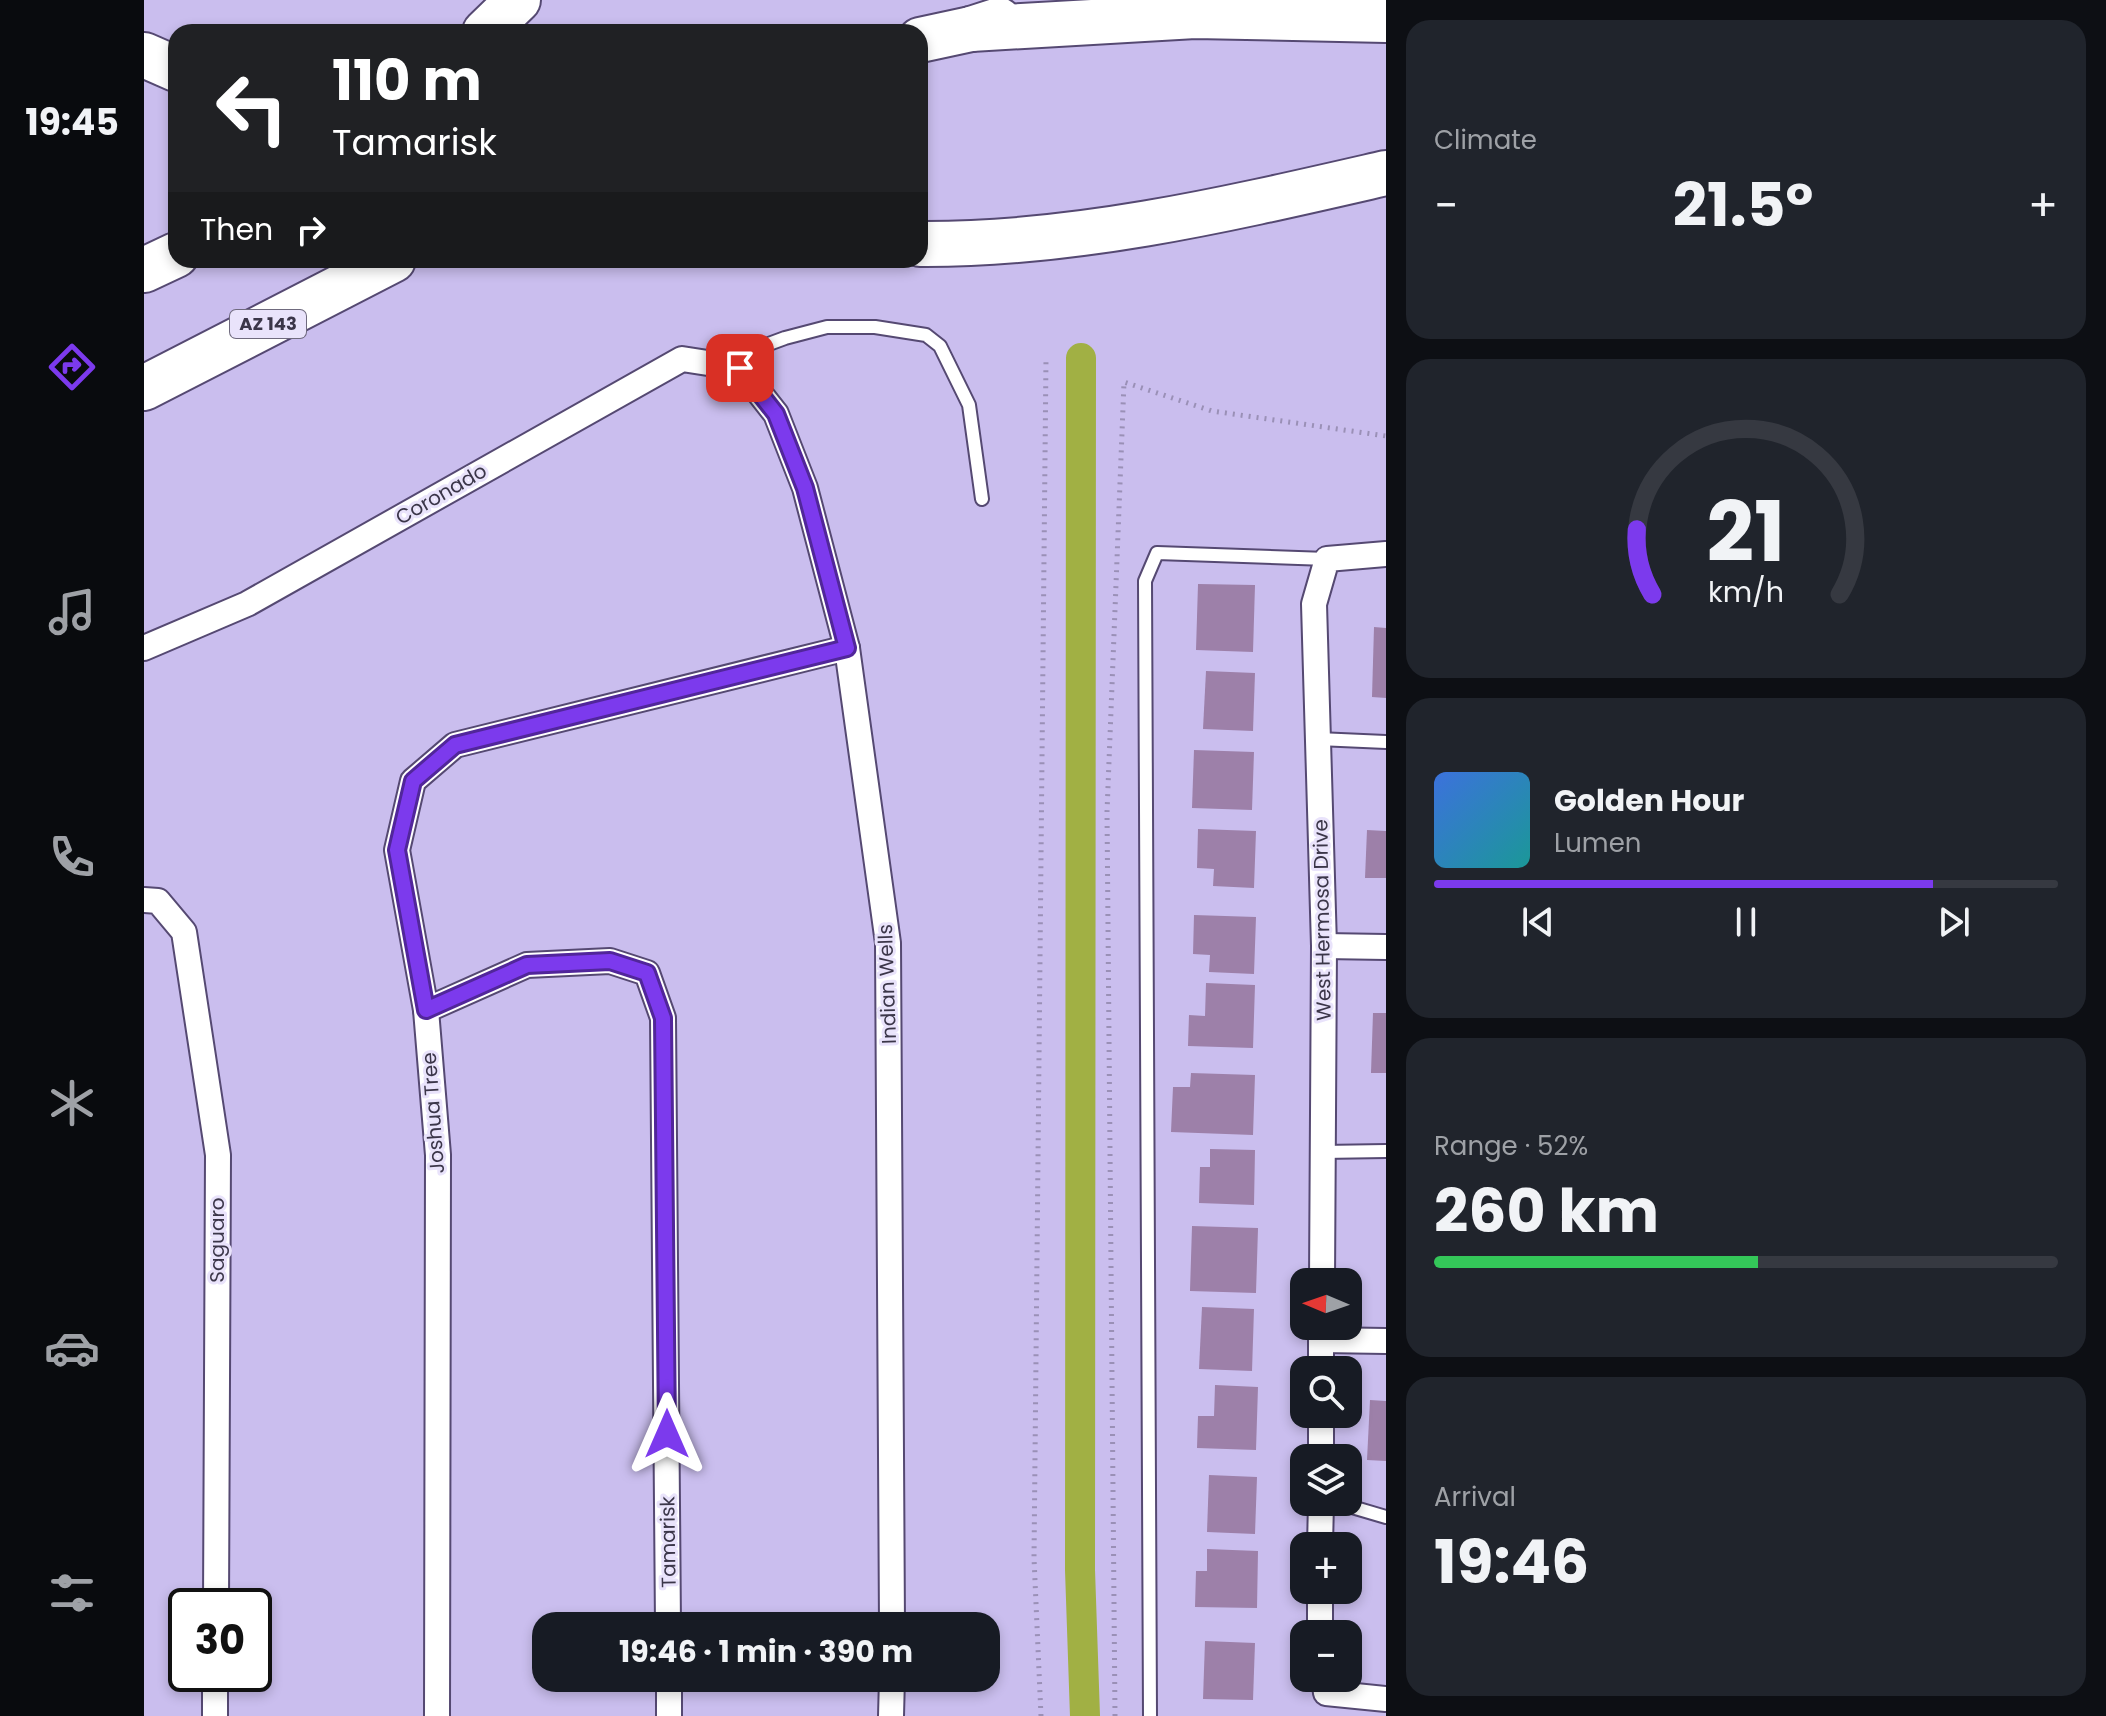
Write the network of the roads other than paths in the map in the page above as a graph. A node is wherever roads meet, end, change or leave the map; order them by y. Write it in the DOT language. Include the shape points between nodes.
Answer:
graph roads {
  1 [pos="518,0"];
  2 [pos="1062,0"];
  3 [pos="1386,20"];
  4 [pos="493,24"];
  5 [pos="971,29"];
  6 [pos="928,38"];
  7 [pos="144,55"];
  8 [pos="168,66"];
  9 [pos="1386,173"];
  10 [pos="928,244"];
  11 [pos="377,268"];
  12 [pos="740,368"];
  13 [pos="144,388"];
  14 [pos="982,499"];
  15 [pos="1386,554"];
  16 [pos="1327,559"];
  17 [pos="144,648"];
  18 [pos="847,648"];
  19 [pos="1318,739"];
  20 [pos="1386,742"];
  21 [pos="144,900"];
  22 [pos="1324,946"];
  23 [pos="1386,947"];
  24 [pos="426,1010"];
  25 [pos="1386,1151"];
  26 [pos="1322,1152"];
  27 [pos="1322,1268"];
  28 [pos="1362,1338"];
  29 [pos="1386,1341"];
  30 [pos="1362,1510"];
  31 [pos="1386,1517"];
  32 [pos="216,1588"];
  33 [pos="668,1612"];
  34 [pos="892,1612"];
  35 [pos="215,1692"];
  36 [pos="669,1692"];
  37 [pos="892,1692"];
  38 [pos="1353,1692"];
  39 [pos="1386,1699"];
  40 [pos="215,1716"];
  41 [pos="437,1716"];
  42 [pos="669,1716"];
  43 [pos="891,1716"];
  44 [pos="1150,1716"];
  1 -- 4 [label="highway"];
  2 -- 5 [label="highway"];
  3 -- 5 [label="highway" via="1195,16"];
  5 -- 6 [label="highway"];
  7 -- 8 [label="highway"];
  9 -- 10 [label="highway" via="1234,207 1057,237"];
  11 -- 13 [label="highway, AZ 143"];
  12 -- 14 [label="lane" via="758,348 827,327 926,335 940,346 969,405"];
  12 -- 17 [label="street, Coronado" via="682,359 247,604"];
  12 -- 18 [label="street, Indian Wells" via="776,414 805,488"];
  15 -- 16 [label="street"];
  16 -- 19 [label="street, West Hermosa Drive" via="1314,604"];
  16 -- 44 [label="lane" via="1157,553 1145,581"];
  18 -- 24 [label="street, Joshua Tree" via="455,745 413,781 397,850"];
  18 -- 34 [label="street, Indian Wells" via="888,943"];
  19 -- 20 [label="lane"];
  19 -- 22 [label="street, West Hermosa Drive"];
  21 -- 32 [label="street, Saguaro" via="158,901 184,932 218,1155"];
  22 -- 23 [label="street"];
  22 -- 26 [label="street, West Hermosa Drive"];
  24 -- 33 [label="street, Tamarisk" via="527,965 610,961 647,973 663,1018"];
  24 -- 41 [label="street, Joshua Tree" via="438,1155"];
  25 -- 26 [label="lane"];
  26 -- 27 [label="street, West Hermosa Drive"];
  28 -- 29 [label="street"];
  30 -- 31 [label="lane"];
  35 -- 40 [label="street"];
  36 -- 42 [label="street"];
  37 -- 43 [label="street"];
  38 -- 39 [label="street"];
}
